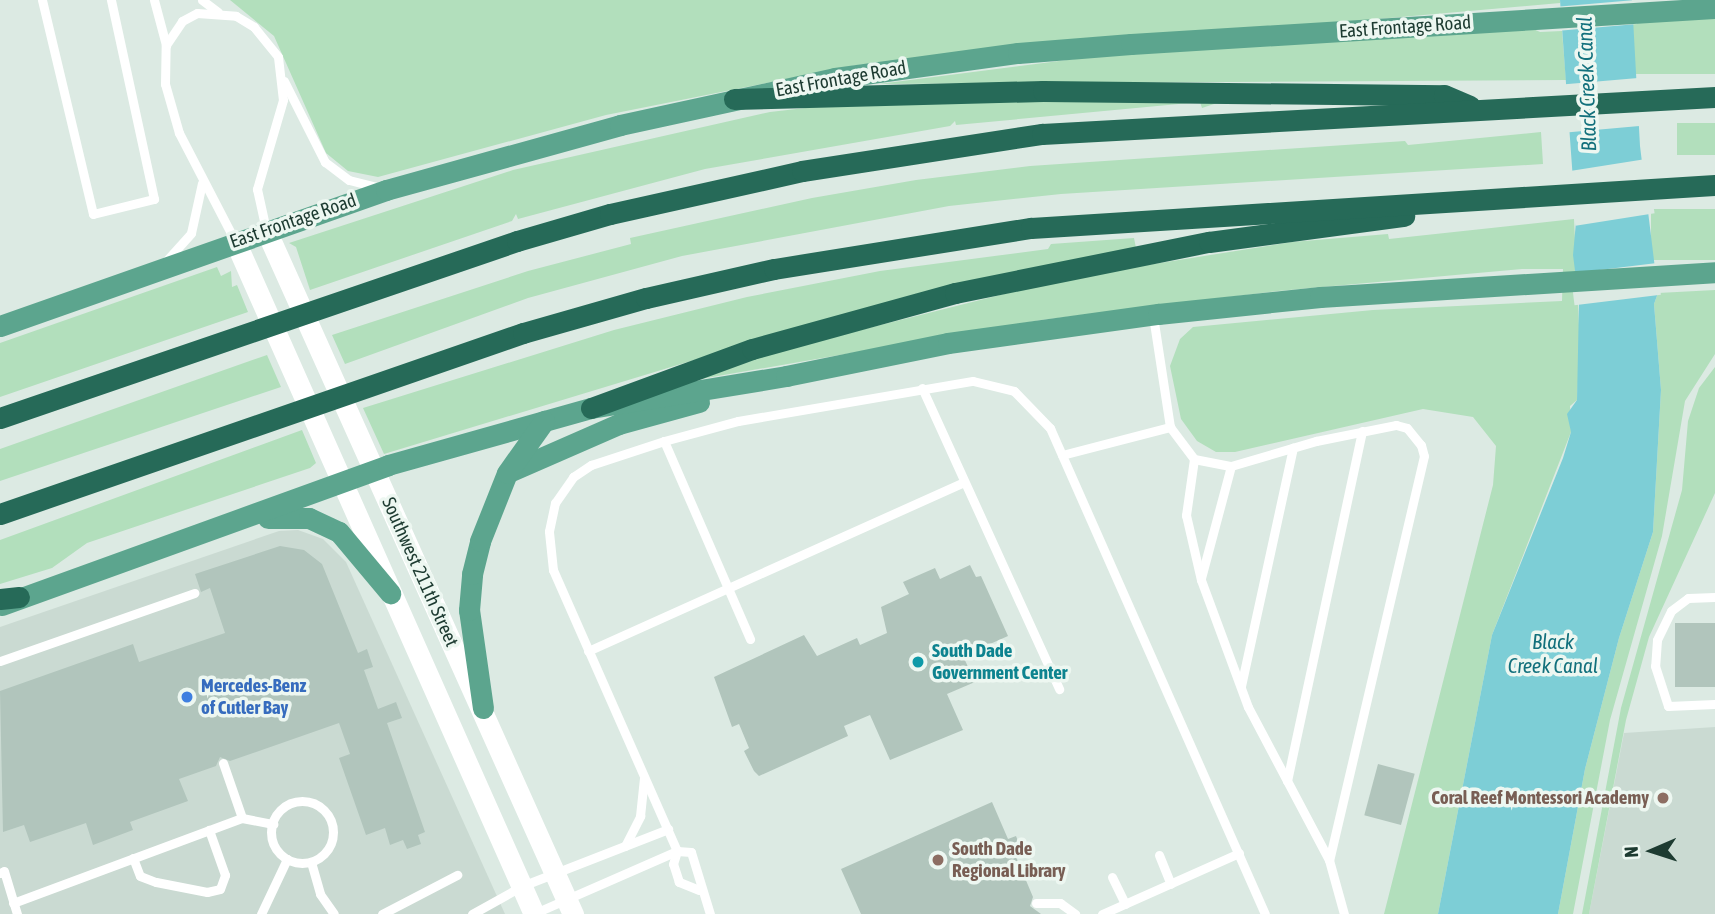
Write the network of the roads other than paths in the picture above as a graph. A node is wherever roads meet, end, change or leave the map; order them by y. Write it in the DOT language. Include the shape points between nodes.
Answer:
graph roads {
  1 [pos="42,0"];
  2 [pos="111,0"];
  3 [pos="154,0"];
  4 [pos="202,0"];
  5 [pos="1715,8"];
  6 [pos="218,12"];
  7 [pos="166,45"];
  8 [pos="283,79"];
  9 [pos="1715,97"];
  10 [pos="734,99"];
  11 [pos="1478,109"];
  12 [pos="202,182"];
  13 [pos="1715,185"];
  14 [pos="386,190"];
  15 [pos="1489,201"];
  16 [pos="266,230"];
  17 [pos="235,241"];
  18 [pos="157,269"];
  19 [pos="1715,272"];
  20 [pos="1153,315"];
  21 [pos="0,326"];
  22 [pos="786,376"];
  23 [pos="922,388"];
  24 [pos="591,408"];
  25 [pos="0,418"];
  26 [pos="544,421"];
  27 [pos="1170,427"];
  28 [pos="1362,432"];
  29 [pos="664,441"];
  30 [pos="1293,449"];
  31 [pos="1062,455"];
  32 [pos="1194,459"];
  33 [pos="1231,466"];
  34 [pos="375,470"];
  35 [pos="508,472"];
  36 [pos="344,482"];
  37 [pos="964,482"];
  38 [pos="0,514"];
  39 [pos="245,518"];
  40 [pos="1201,580"];
  41 [pos="727,587"];
  42 [pos="194,593"];
  43 [pos="390,593"];
  44 [pos="1715,597"];
  45 [pos="6,601"];
  46 [pos="750,639"];
  47 [pos="588,651"];
  48 [pos="0,661"];
  49 [pos="1240,688"];
  50 [pos="1059,689"];
  51 [pos="1715,704"];
  52 [pos="483,708"];
  53 [pos="223,763"];
  54 [pos="644,776"];
  55 [pos="1287,781"];
  56 [pos="242,818"];
  57 [pos="273,824"];
  58 [pos="209,830"];
  59 [pos="668,830"];
  60 [pos="625,846"];
  61 [pos="677,851"];
  62 [pos="1239,853"];
  63 [pos="1159,855"];
  64 [pos="133,858"];
  65 [pos="287,859"];
  66 [pos="1329,860"];
  67 [pos="311,862"];
  68 [pos="0,873"];
  69 [pos="555,873"];
  70 [pos="457,874"];
  71 [pos="1112,877"];
  72 [pos="1171,884"];
  73 [pos="522,886"];
  74 [pos="699,890"];
  75 [pos="13,903"];
  76 [pos="1036,903"];
  77 [pos="1125,904"];
  78 [pos="570,907"];
  79 [pos="17,914"];
  80 [pos="261,914"];
  81 [pos="334,914"];
  82 [pos="382,914"];
  83 [pos="472,914"];
  84 [pos="534,914"];
  85 [pos="710,914"];
  86 [pos="1075,914"];
  87 [pos="1102,914"];
  88 [pos="1265,914"];
  89 [pos="1345,914"];
  1 -- 2 [label="lane" via="93,214 154,199"];
  3 -- 7 [label="lane"];
  4 -- 6 [label="lane"];
  5 -- 10 [label="main road, East Frontage Road" via="1017,53 905,66"];
  6 -- 7 [label="lane" via="197,13 183,21"];
  6 -- 8 [label="lane" via="236,16 268,41"];
  7 -- 12 [label="lane" via="164,72 171,109"];
  8 -- 14 [label="lane" via="325,162 349,180"];
  8 -- 16 [label="lane" via="280,120 257,189"];
  9 -- 11 [label="highway"];
  10 -- 11 [label="highway" via="960,90 1331,94 1444,96"];
  10 -- 14 [label="main road, East Frontage Road"];
  11 -- 25 [label="highway" via="1042,134 860,160 610,214 365,291"];
  12 -- 17 [label="lane"];
  12 -- 18 [label="lane" via="191,233"];
  13 -- 15 [label="highway"];
  14 -- 16 [label="main road, East Frontage Road"];
  15 -- 24 [label="highway" via="1209,242 955,293 752,349"];
  15 -- 38 [label="highway" via="1031,228 902,246 646,298 402,374"];
  16 -- 17 [label="main road, East Frontage Road"];
  16 -- 34 [label="main road, Southwest 211th Street"];
  17 -- 18 [label="main road, East Frontage Road"];
  17 -- 36 [label="main road, Southwest 211th Street"];
  18 -- 21 [label="main road, East Frontage Road"];
  19 -- 20 [label="main road" via="1333,296"];
  20 -- 22 [label="main road" via="948,343"];
  20 -- 27 [label="lane"];
  22 -- 24 [label="main road"];
  22 -- 35 [label="main road" via="619,424"];
  23 -- 29 [label="lane" via="738,421"];
  23 -- 31 [label="lane" via="973,381 1014,391 1042,416"];
  23 -- 37 [label="lane"];
  24 -- 26 [label="main road"];
  26 -- 34 [label="main road"];
  26 -- 35 [label="main road"];
  27 -- 31 [label="lane"];
  27 -- 32 [label="lane"];
  28 -- 30 [label="lane"];
  28 -- 55 [label="lane"];
  28 -- 66 [label="lane" via="1407,428 1424,456"];
  29 -- 41 [label="lane"];
  29 -- 47 [label="lane" via="581,471 562,490 549,519 553,570"];
  30 -- 33 [label="lane"];
  30 -- 49 [label="lane"];
  31 -- 62 [label="lane"];
  32 -- 33 [label="lane"];
  32 -- 40 [label="lane" via="1186,514"];
  33 -- 40 [label="lane"];
  34 -- 36 [label="main road"];
  34 -- 52 [label="main road, Southwest 211th Street"];
  35 -- 52 [label="main road" via="472,574 469,610"];
  36 -- 39 [label="main road"];
  36 -- 43 [label="main road, Southwest 211th Street"];
  37 -- 41 [label="lane"];
  37 -- 50 [label="lane"];
  39 -- 43 [label="main road" via="299,516 330,527 351,544"];
  39 -- 45 [label="main road"];
  40 -- 49 [label="lane"];
  41 -- 46 [label="lane"];
  41 -- 47 [label="lane"];
  42 -- 48 [label="lane"];
  43 -- 73 [label="main road, Southwest 211th Street"];
  44 -- 51 [label="lane" via="1688,598 1671,611 1657,640 1655,667 1668,706"];
  47 -- 54 [label="lane"];
  49 -- 55 [label="lane"];
  52 -- 69 [label="main road, Southwest 211th Street"];
  53 -- 56 [label="lane"];
  54 -- 59 [label="lane"];
  54 -- 60 [label="lane" via="640,816"];
  55 -- 66 [label="lane"];
  56 -- 57 [label="lane"];
  56 -- 58 [label="lane"];
  57 -- 65 [label="lane" via="274,845"];
  57 -- 67 [label="lane" via="291,803 320,807 328,815 333,835 324,854"];
  58 -- 64 [label="lane"];
  58 -- 64 [label="lane" via="225,875 220,889 207,892 156,882 140,876"];
  59 -- 60 [label="lane"];
  59 -- 61 [label="lane"];
  60 -- 69 [label="lane"];
  61 -- 74 [label="lane" via="673,864 679,882"];
  61 -- 74 [label="lane" via="691,852 701,875"];
  61 -- 78 [label="lane"];
  62 -- 72 [label="lane"];
  62 -- 88 [label="lane"];
  63 -- 72 [label="lane"];
  64 -- 75 [label="lane"];
  65 -- 67 [label="lane"];
  65 -- 80 [label="lane"];
  66 -- 89 [label="lane"];
  67 -- 81 [label="lane" via="320,894"];
  68 -- 75 [label="lane" via="4,871"];
  69 -- 73 [label="lane"];
  69 -- 78 [label="main road, Southwest 211th Street"];
  70 -- 82 [label="lane"];
  71 -- 77 [label="lane"];
  72 -- 77 [label="lane"];
  73 -- 83 [label="lane"];
  73 -- 84 [label="main road, Southwest 211th Street"];
  74 -- 85 [label="lane"];
  75 -- 79 [label="lane"];
  76 -- 86 [label="lane" via="1060,903"];
  77 -- 87 [label="lane"];
  78 -- 84 [label="lane"];
}
